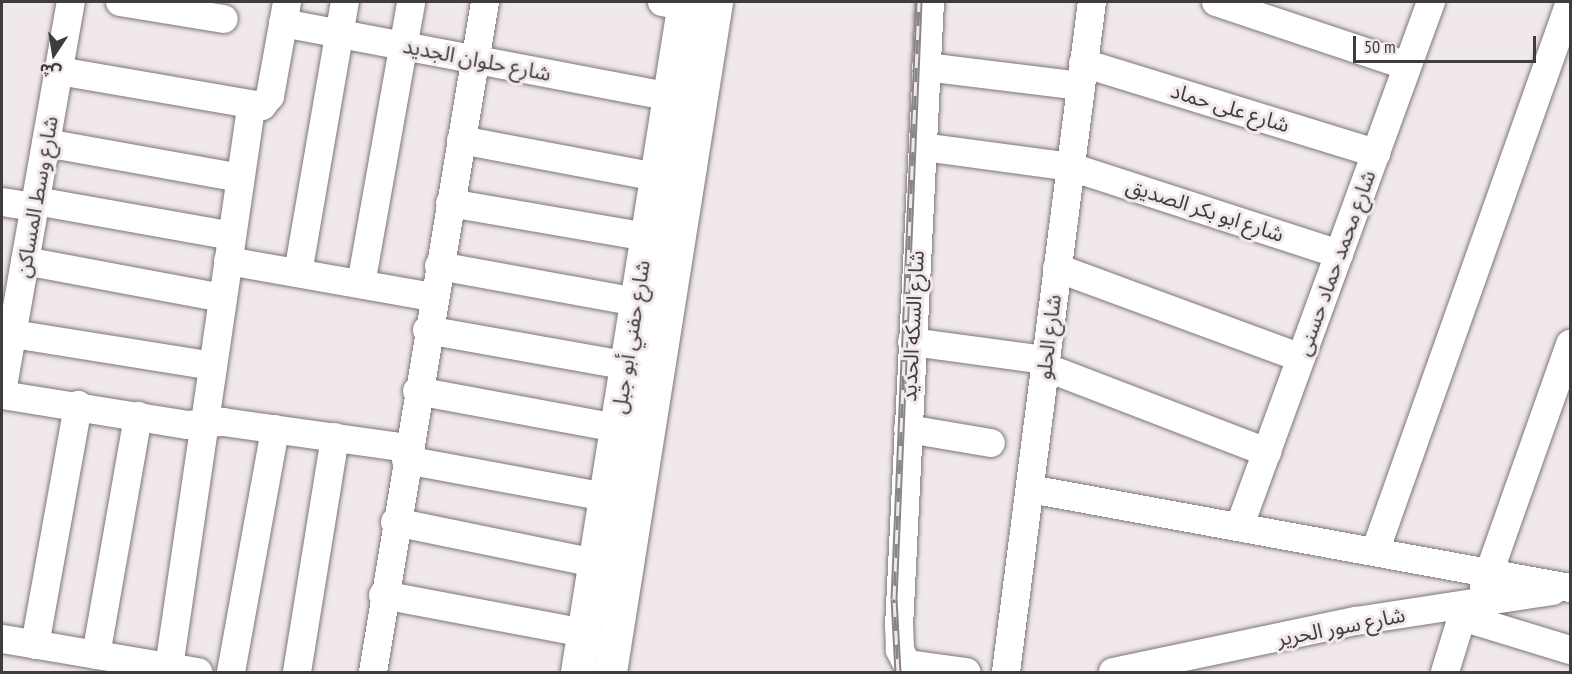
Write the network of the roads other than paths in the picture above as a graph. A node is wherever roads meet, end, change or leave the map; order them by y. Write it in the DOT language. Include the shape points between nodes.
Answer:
graph roads {
  1 [pos="71,2"];
  2 [pos="120,2"];
  3 [pos="345,2"];
  4 [pos="411,2"];
  5 [pos="485,2"];
  6 [pos="716,2"];
  7 [pos="930,2"];
  8 [pos="1092,2"];
  9 [pos="1216,2"];
  10 [pos="1431,2"];
  11 [pos="1570,2"];
  12 [pos="676,3"];
  13 [pos="285,12"];
  14 [pos="224,19"];
  15 [pos="339,34"];
  16 [pos="403,46"];
  17 [pos="475,60"];
  18 [pos="1407,66"];
  19 [pos="926,67"];
  20 [pos="59,71"];
  21 [pos="1082,75"];
  22 [pos="670,97"];
  23 [pos="251,108"];
  24 [pos="461,140"];
  25 [pos="46,143"];
  26 [pos="923,147"];
  27 [pos="1376,153"];
  28 [pos="1071,167"];
  29 [pos="657,177"];
  30 [pos="240,178"];
  31 [pos="2,202"];
  32 [pos="450,203"];
  33 [pos="36,204"];
  34 [pos="647,237"];
  35 [pos="230,248"];
  36 [pos="1339,254"];
  37 [pos="26,261"];
  38 [pos="439,266"];
  39 [pos="1057,268"];
  40 [pos="298,273"];
  41 [pos="361,284"];
  42 [pos="223,297"];
  43 [pos="433,297"];
  44 [pos="637,302"];
  45 [pos="428,330"];
  46 [pos="13,334"];
  47 [pos="912,342"];
  48 [pos="1570,344"];
  49 [pos="1301,358"];
  50 [pos="1046,363"];
  51 [pos="212,366"];
  52 [pos="642,369"];
  53 [pos="417,391"];
  54 [pos="2,394"];
  55 [pos="78,405"];
  56 [pos="138,416"];
  57 [pos="205,423"];
  58 [pos="617,428"];
  59 [pos="274,429"];
  60 [pos="908,429"];
  61 [pos="335,437"];
  62 [pos="991,443"];
  63 [pos="1267,452"];
  64 [pos="407,454"];
  65 [pos="1030,489"];
  66 [pos="606,497"];
  67 [pos="395,522"];
  68 [pos="1240,525"];
  69 [pos="1376,549"];
  70 [pos="595,563"];
  71 [pos="1489,569"];
  72 [pos="1570,589"];
  73 [pos="383,595"];
  74 [pos="1469,609"];
  75 [pos="584,633"];
  76 [pos="2,639"];
  77 [pos="35,645"];
  78 [pos="1570,650"];
  79 [pos="96,655"];
  80 [pos="1183,660"];
  81 [pos="903,665"];
  82 [pos="169,667"];
  83 [pos="198,672"];
  84 [pos="231,672"];
  85 [pos="297,672"];
  86 [pos="373,672"];
  87 [pos="577,672"];
  88 [pos="610,672"];
  89 [pos="966,672"];
  90 [pos="1006,672"];
  91 [pos="1113,672"];
  92 [pos="1212,672"];
  93 [pos="1445,672"];
  1 -- 20 [label="street, شارع وسط المساكن"];
  2 -- 14 [label="street"];
  3 -- 15 [label="street"];
  4 -- 16 [label="street"];
  5 -- 17 [label="street"];
  6 -- 52 [label="street, شارع حفني أبو جبل"];
  7 -- 19 [label="street, شارع السكه الحديد"];
  8 -- 21 [label="street, شارع الحلو"];
  9 -- 18 [label="street"];
  10 -- 18 [label="street, شارع محمد حماد حسنى"];
  11 -- 69 [label="street"];
  12 -- 22 [label="street, شارع حفني أبو جبل"];
  13 -- 15 [label="street, شارع حلوان الجديد"];
  13 -- 23 [label="street" via="270,96 262,106"];
  15 -- 16 [label="street, شارع حلوان الجديد"];
  15 -- 40 [label="street"];
  16 -- 17 [label="street, شارع حلوان الجديد"];
  16 -- 41 [label="street"];
  17 -- 22 [label="street, شارع حلوان الجديد"];
  17 -- 24 [label="street"];
  18 -- 27 [label="street, شارع محمد حماد حسنى"];
  19 -- 21 [label="street, شارع على حماد" via="999,66"];
  19 -- 26 [label="street, شارع السكه الحديد"];
  20 -- 23 [label="street"];
  20 -- 25 [label="street, شارع وسط المساكن"];
  21 -- 27 [label="street, شارع على حماد"];
  21 -- 28 [label="street, شارع الحلو"];
  22 -- 29 [label="street, شارع حفني أبو جبل"];
  23 -- 30 [label="street"];
  24 -- 29 [label="street"];
  24 -- 32 [label="street"];
  25 -- 30 [label="street"];
  25 -- 33 [label="street, شارع وسط المساكن"];
  26 -- 28 [label="street, شارع ابو بكر الصديق"];
  26 -- 47 [label="street, شارع السكه الحديد"];
  27 -- 36 [label="street, شارع محمد حماد حسنى"];
  28 -- 36 [label="street, شارع ابو بكر الصديق"];
  28 -- 39 [label="street, شارع الحلو"];
  29 -- 34 [label="street, شارع حفني أبو جبل"];
  30 -- 35 [label="street"];
  31 -- 33 [label="street"];
  32 -- 34 [label="street"];
  32 -- 38 [label="street"];
  33 -- 35 [label="street"];
  33 -- 37 [label="street, شارع وسط المساكن"];
  34 -- 44 [label="street, شارع حفني أبو جبل"];
  35 -- 40 [label="street"];
  35 -- 42 [label="street"];
  36 -- 49 [label="street, شارع محمد حماد حسنى"];
  37 -- 42 [label="street"];
  37 -- 46 [label="street, شارع وسط المساكن"];
  38 -- 43 [label="street"];
  38 -- 44 [label="street"];
  39 -- 49 [label="street"];
  39 -- 50 [label="street, شارع الحلو"];
  40 -- 41 [label="street"];
  41 -- 43 [label="street"];
  42 -- 51 [label="street"];
  43 -- 45 [label="street"];
  44 -- 52 [label="street, شارع حفني أبو جبل"];
  45 -- 52 [label="street"];
  45 -- 53 [label="street"];
  46 -- 51 [label="street"];
  46 -- 54 [label="street, شارع وسط المساكن"];
  47 -- 50 [label="street"];
  47 -- 60 [label="street, شارع السكه الحديد"];
  48 -- 71 [label="street"];
  49 -- 63 [label="street, شارع محمد حماد حسنى"];
  50 -- 63 [label="street"];
  50 -- 65 [label="street, شارع الحلو"];
  51 -- 57 [label="street"];
  52 -- 58 [label="street, شارع حفني أبو جبل"];
  52 -- 88 [label="street, شارع حفني أبو جبل"];
  53 -- 58 [label="street"];
  53 -- 64 [label="street"];
  54 -- 55 [label="street"];
  55 -- 56 [label="street"];
  55 -- 77 [label="street"];
  56 -- 57 [label="street"];
  56 -- 79 [label="street"];
  57 -- 59 [label="street"];
  57 -- 82 [label="street"];
  58 -- 66 [label="street, شارع حفني أبو جبل"];
  59 -- 61 [label="street"];
  59 -- 84 [label="street"];
  60 -- 62 [label="street"];
  60 -- 81 [label="street, شارع السكه الحديد"];
  61 -- 64 [label="street"];
  61 -- 85 [label="street"];
  63 -- 68 [label="street, شارع محمد حماد حسنى"];
  64 -- 66 [label="street"];
  64 -- 67 [label="street"];
  65 -- 68 [label="street"];
  65 -- 90 [label="street, شارع الحلو"];
  66 -- 70 [label="street, شارع حفني أبو جبل"];
  67 -- 70 [label="street"];
  67 -- 73 [label="street"];
  68 -- 69 [label="street"];
  69 -- 71 [label="street"];
  70 -- 75 [label="street, شارع حفني أبو جبل"];
  71 -- 72 [label="street"];
  71 -- 74 [label="street"];
  72 -- 74 [label="street, شارع سور الحرير" via="1532,591"];
  73 -- 75 [label="street"];
  73 -- 86 [label="street"];
  74 -- 78 [label="street"];
  74 -- 80 [label="street, شارع سور الحرير" via="1356,621"];
  74 -- 93 [label="street"];
  75 -- 87 [label="street, شارع حفني أبو جبل"];
  76 -- 77 [label="street"];
  77 -- 79 [label="street"];
  79 -- 82 [label="street"];
  80 -- 91 [label="street, شارع سور الحرير"];
  80 -- 92 [label="street"];
  81 -- 89 [label="street"];
  82 -- 83 [label="street"];
}
